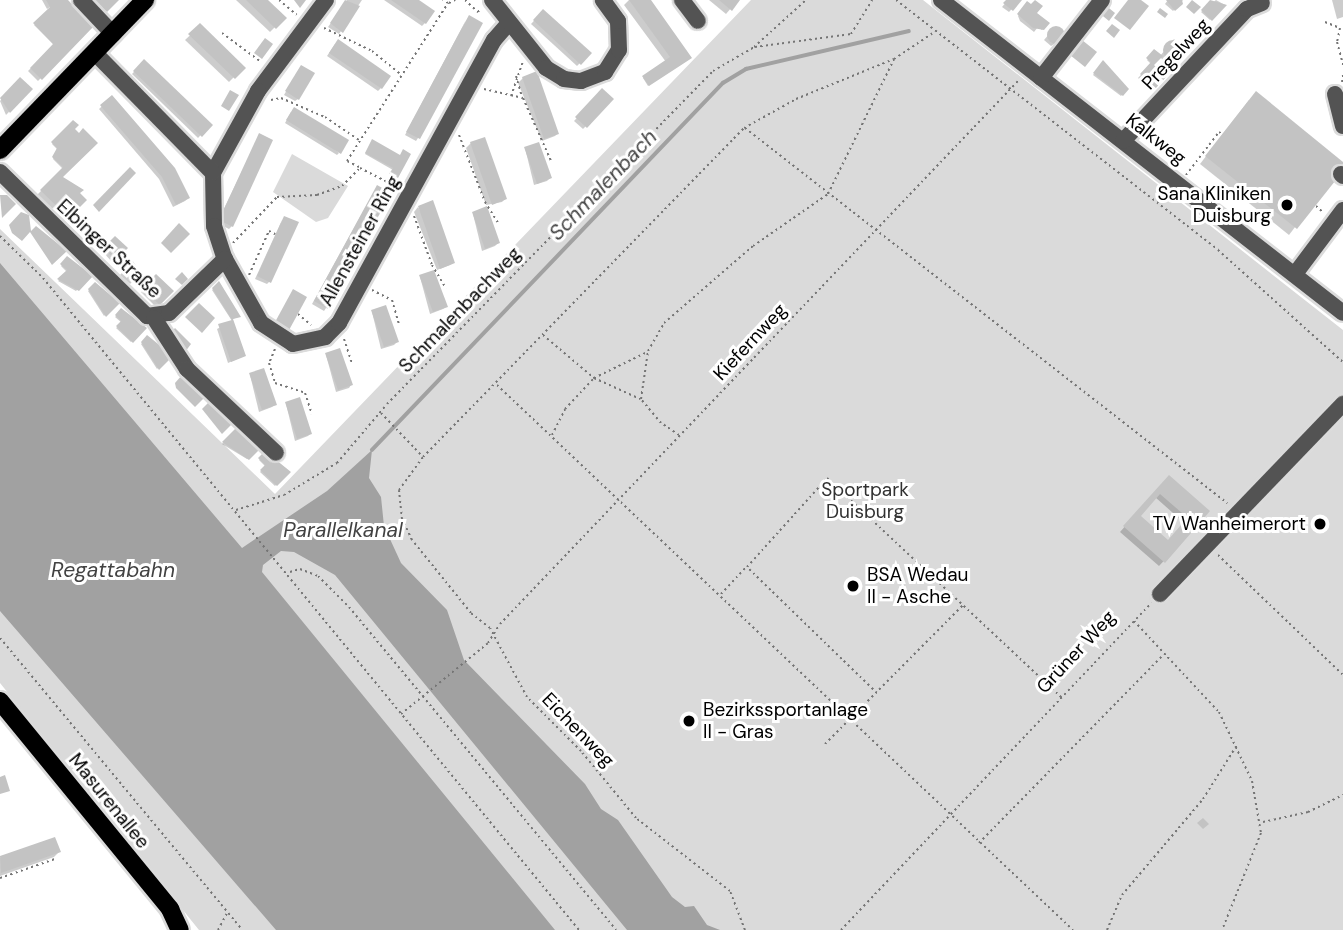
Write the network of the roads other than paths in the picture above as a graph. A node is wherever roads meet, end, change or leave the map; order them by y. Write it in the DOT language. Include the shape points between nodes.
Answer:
graph roads {
  1 [pos="81,0"];
  2 [pos="145,0"];
  3 [pos="326,0"];
  4 [pos="492,0"];
  5 [pos="603,0"];
  6 [pos="682,0"];
  7 [pos="941,0"];
  8 [pos="1102,0"];
  9 [pos="1262,2"];
  10 [pos="698,21"];
  11 [pos="509,23"];
  12 [pos="113,34"];
  13 [pos="95,53"];
  14 [pos="1034,73"];
  15 [pos="1335,94"];
  16 [pos="1343,126"];
  17 [pos="1123,141"];
  18 [pos="0,150"];
  19 [pos="0,172"];
  20 [pos="213,173"];
  21 [pos="1343,210"];
  22 [pos="225,259"];
  23 [pos="1295,274"];
  24 [pos="1343,313"];
  25 [pos="155,318"];
  26 [pos="1343,404"];
  27 [pos="276,453"];
  28 [pos="1160,594"];
  29 [pos="0,701"];
  30 [pos="180,930"];
  1 -- 12 [label="street"];
  2 -- 12 [label="main road"];
  3 -- 20 [label="street" via="258,91"];
  4 -- 11 [label="street"];
  5 -- 11 [label="street" via="618,21 621,39 616,58 605,72 581,81 564,79 546,68"];
  6 -- 10 [label="street"];
  7 -- 14 [label="street, Kalkweg"];
  8 -- 14 [label="street"];
  9 -- 17 [label="street, Pregelweg" via="1247,9"];
  11 -- 22 [label="street, Allensteiner Ring" via="494,40 339,323 326,337 293,344 280,339 261,323"];
  12 -- 13 [label="main road"];
  13 -- 18 [label="main road"];
  13 -- 20 [label="street"];
  14 -- 17 [label="street, Kalkweg"];
  15 -- 16 [label="street"];
  17 -- 23 [label="street, Kalkweg"];
  19 -- 25 [label="street, Elbinger Straße" via="147,316"];
  20 -- 22 [label="street" via="214,226"];
  21 -- 23 [label="street"];
  22 -- 25 [label="street, Elbinger Straße" via="169,313"];
  23 -- 24 [label="street, Kalkweg"];
  25 -- 27 [label="street" via="187,369"];
  26 -- 28 [label="street"];
  29 -- 30 [label="main road, Masurenallee" via="170,909"];
}
